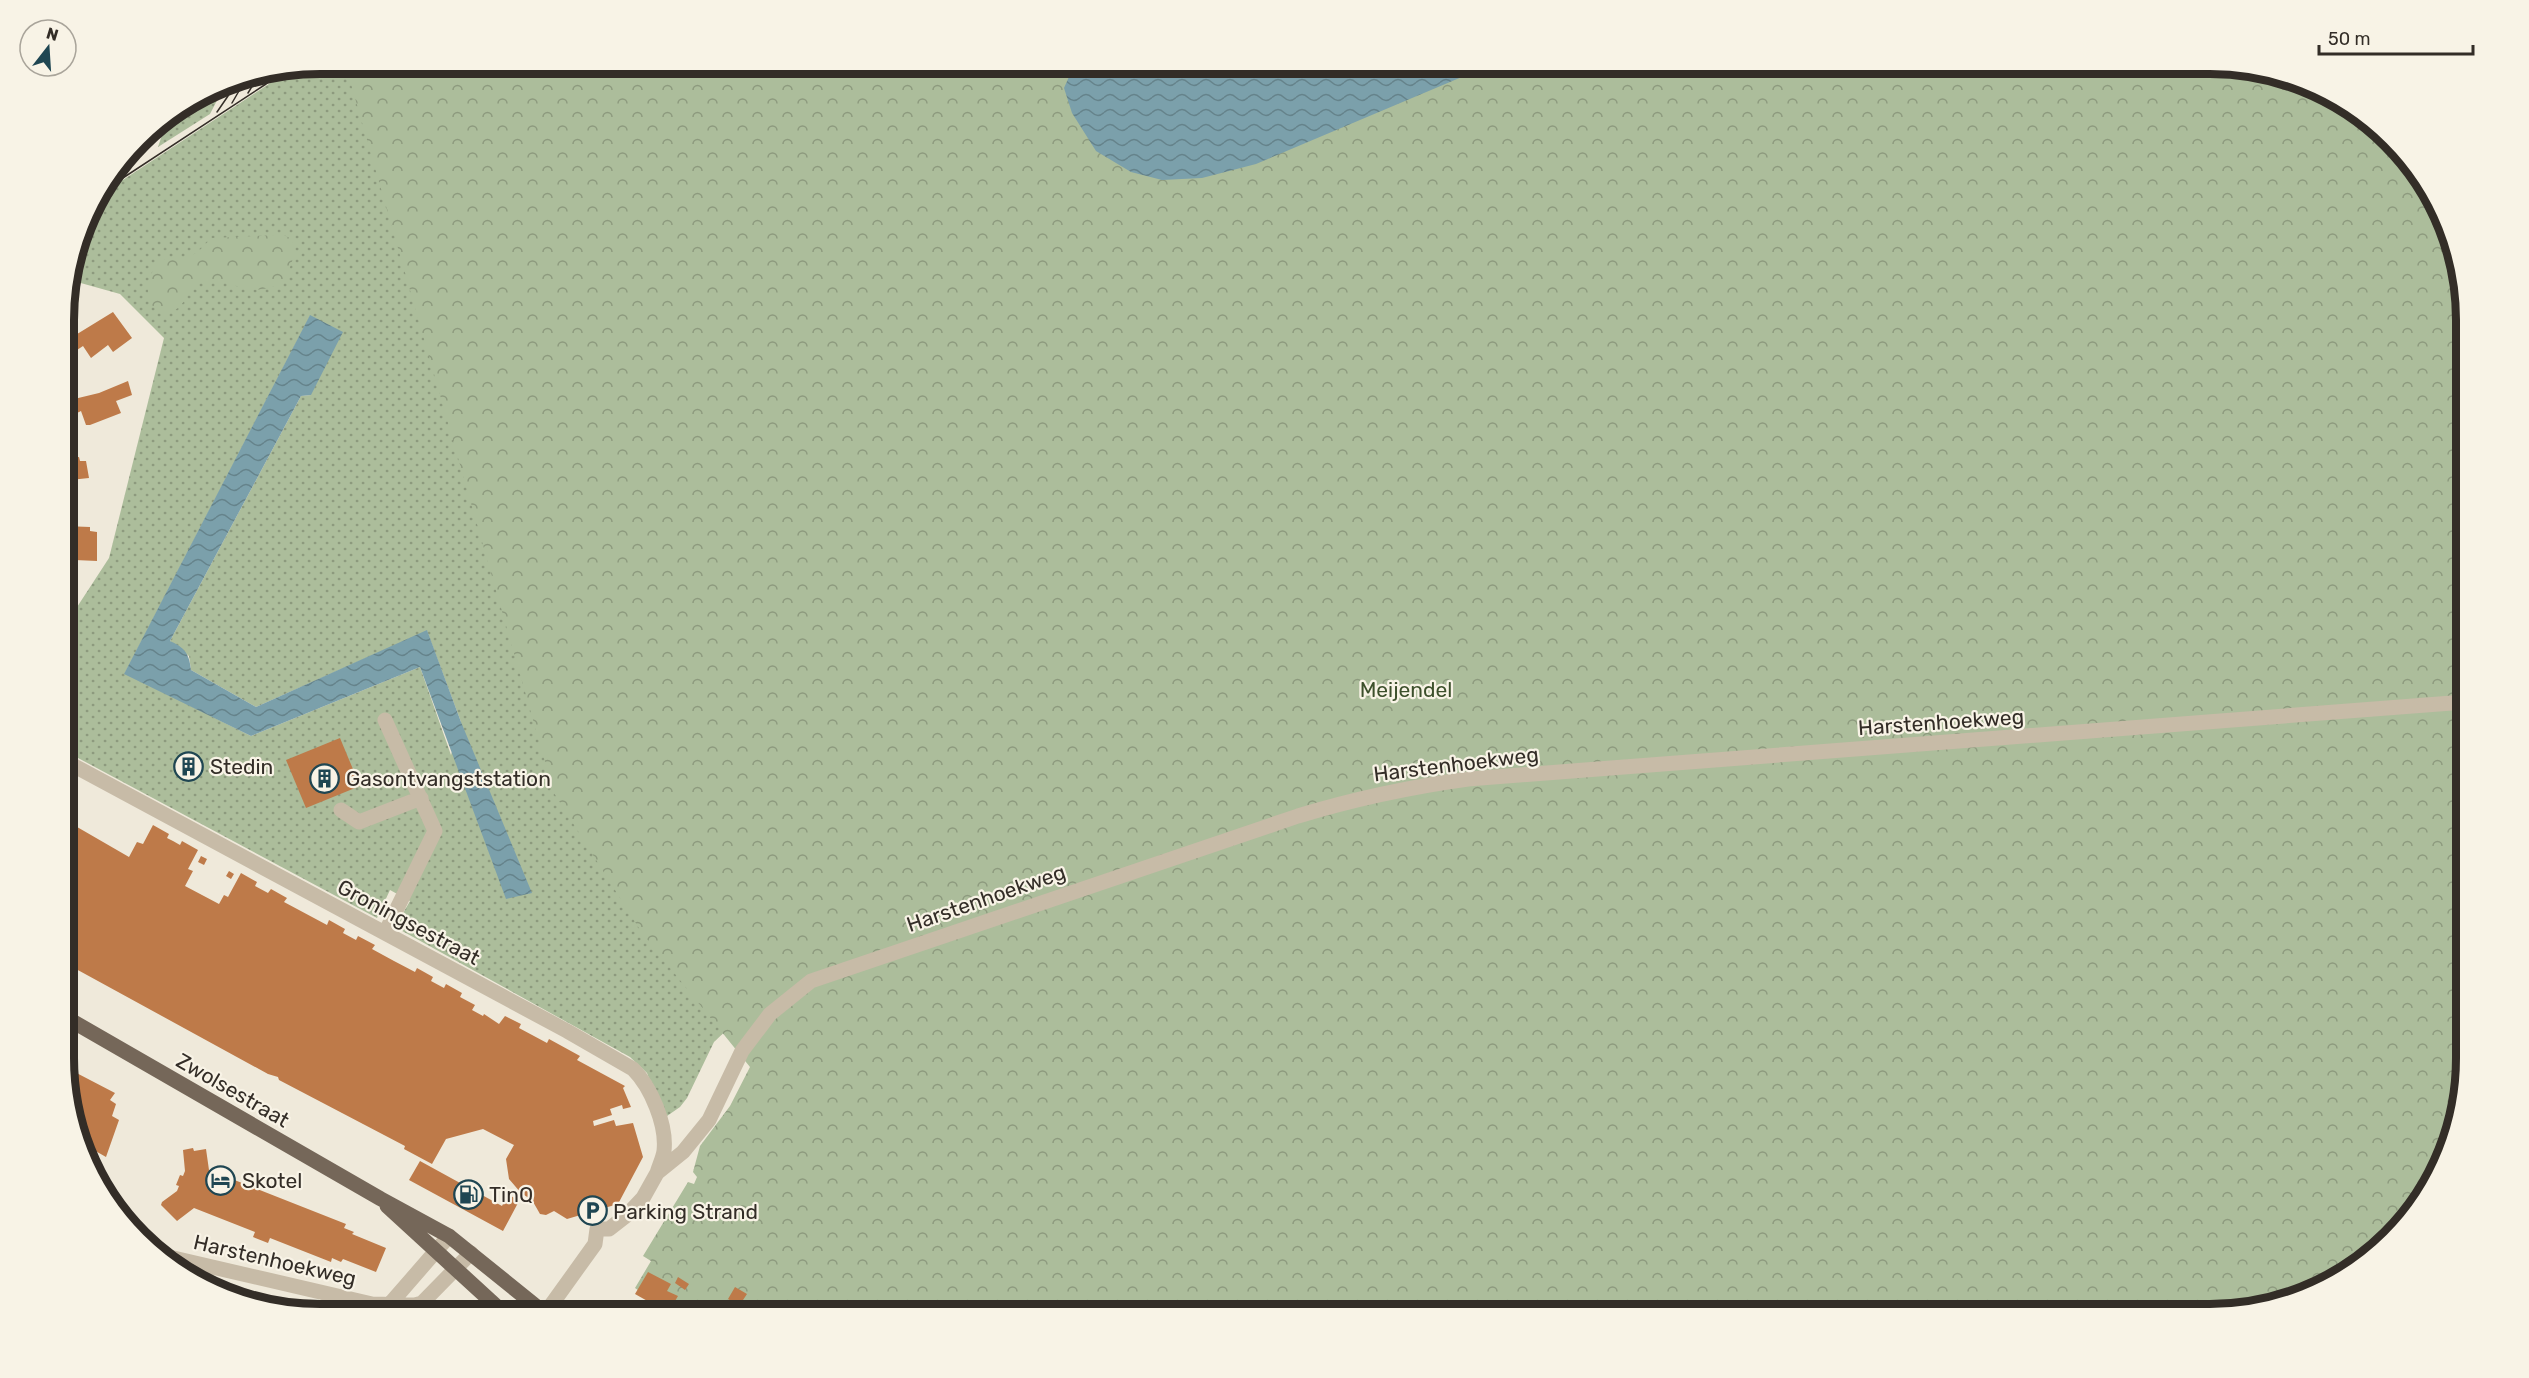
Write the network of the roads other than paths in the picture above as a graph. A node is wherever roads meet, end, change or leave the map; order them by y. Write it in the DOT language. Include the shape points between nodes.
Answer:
graph roads {
  1 [pos="2456,703"];
  2 [pos="385,720"];
  3 [pos="74,766"];
  4 [pos="421,798"];
  5 [pos="340,810"];
  6 [pos="385,933"];
  7 [pos="74,1022"];
  8 [pos="657,1173"];
  9 [pos="381,1199"];
  10 [pos="449,1236"];
  11 [pos="435,1251"];
  12 [pos="471,1253"];
  13 [pos="177,1259"];
  14 [pos="455,1270"];
  15 [pos="344,1298"];
  16 [pos="343,1304"];
  17 [pos="372,1304"];
  18 [pos="390,1304"];
  19 [pos="406,1304"];
  20 [pos="494,1304"];
  21 [pos="532,1304"];
  22 [pos="553,1304"];
  1 -- 8 [label="street, Harstenhoekweg" via="1468,779 1367,796 811,981 770,1014 742,1051 709,1120 683,1152"];
  2 -- 4 [label="street"];
  3 -- 6 [label="street, Groningsestraat"];
  4 -- 5 [label="street" via="359,822"];
  4 -- 6 [label="street" via="435,831"];
  6 -- 8 [label="street, Groningsestraat" via="633,1069 657,1110 664,1150"];
  7 -- 9 [label="main road, Zwolsestraat"];
  8 -- 22 [label="street, Harstenhoekweg" via="644,1197 627,1215 609,1229 597,1229 595,1244"];
  9 -- 10 [label="main road, Zwolsestraat"];
  9 -- 11 [label="main road, Zwolsestraat"];
  10 -- 11 [label="street"];
  10 -- 12 [label="main road, Zwolsestraat"];
  11 -- 14 [label="main road, Zwolsestraat"];
  11 -- 18 [label="street"];
  12 -- 14 [label="street, Harstenhoekweg"];
  12 -- 21 [label="main road, Zwolsestraat"];
  13 -- 15 [label="street, Harstenhoekweg"];
  14 -- 19 [label="street, Harstenhoekweg" via="422,1303"];
  14 -- 20 [label="main road, Zwolsestraat"];
  15 -- 16 [label="street"];
  15 -- 17 [label="street, Harstenhoekweg"];
}
